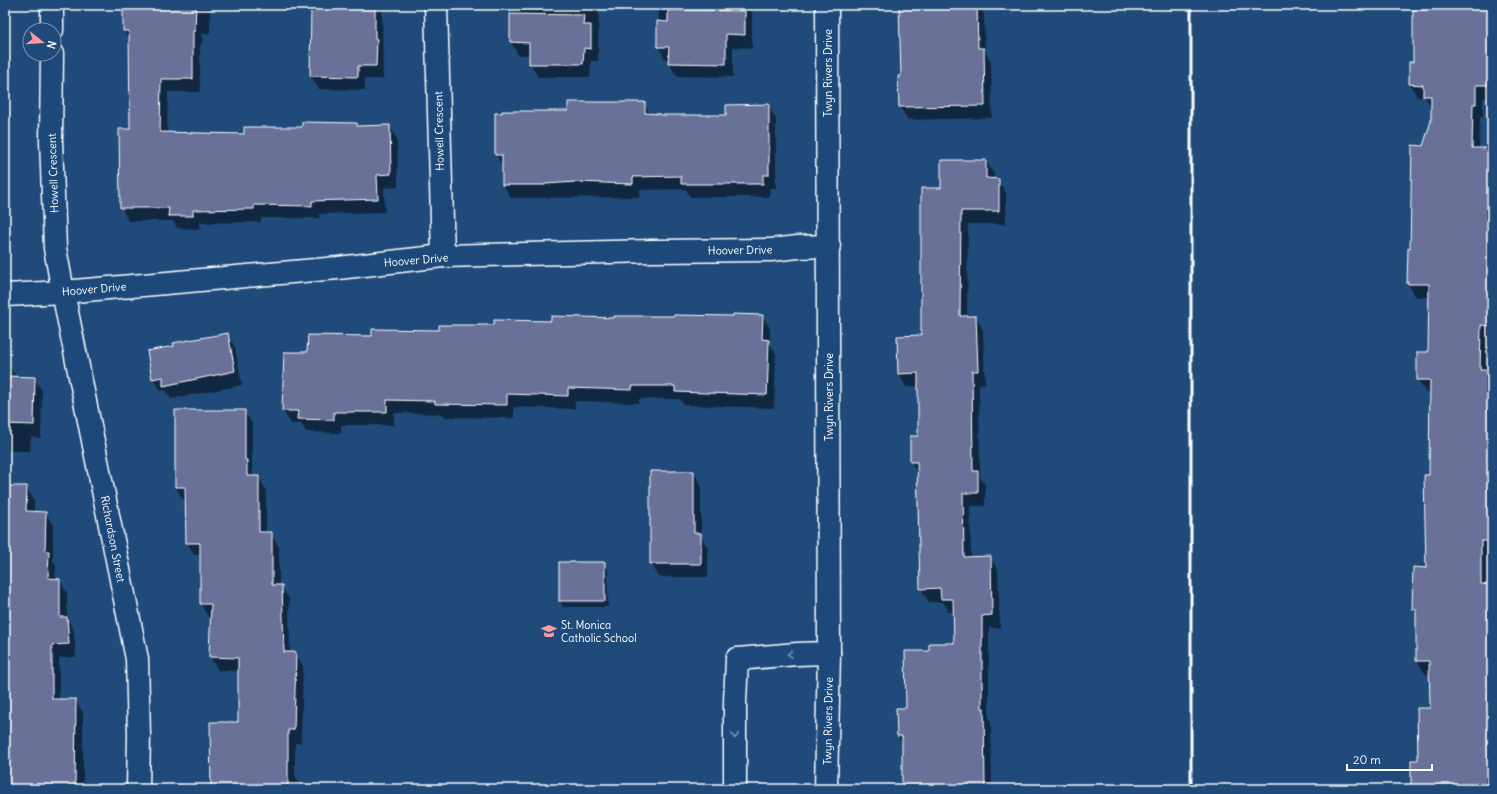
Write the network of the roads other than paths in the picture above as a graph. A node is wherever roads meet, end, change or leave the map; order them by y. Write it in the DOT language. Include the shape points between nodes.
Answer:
graph roads {
  1 [pos="52,5"];
  2 [pos="436,5"];
  3 [pos="827,5"];
  4 [pos="52,22"];
  5 [pos="52,62"];
  6 [pos="829,246"];
  7 [pos="443,256"];
  8 [pos="63,292"];
  9 [pos="5,294"];
  10 [pos="829,653"];
  11 [pos="138,789"];
  12 [pos="734,789"];
  13 [pos="826,789"];
  1 -- 4 [label="street"];
  2 -- 7 [label="street, Howell Crescent"];
  3 -- 6 [label="street, Twyn Rivers Drive"];
  5 -- 8 [label="street, Howell Crescent" via="51,140 55,248"];
  6 -- 7 [label="street, Hoover Drive" via="771,250"];
  6 -- 10 [label="street, Twyn Rivers Drive"];
  7 -- 8 [label="street, Hoover Drive" via="338,268"];
  8 -- 9 [label="street, Hoover Drive"];
  8 -- 11 [label="street, Richardson Street" via="137,659"];
  10 -- 12 [label="street, one-way" via="737,659"];
  10 -- 13 [label="street, Twyn Rivers Drive"];
}
